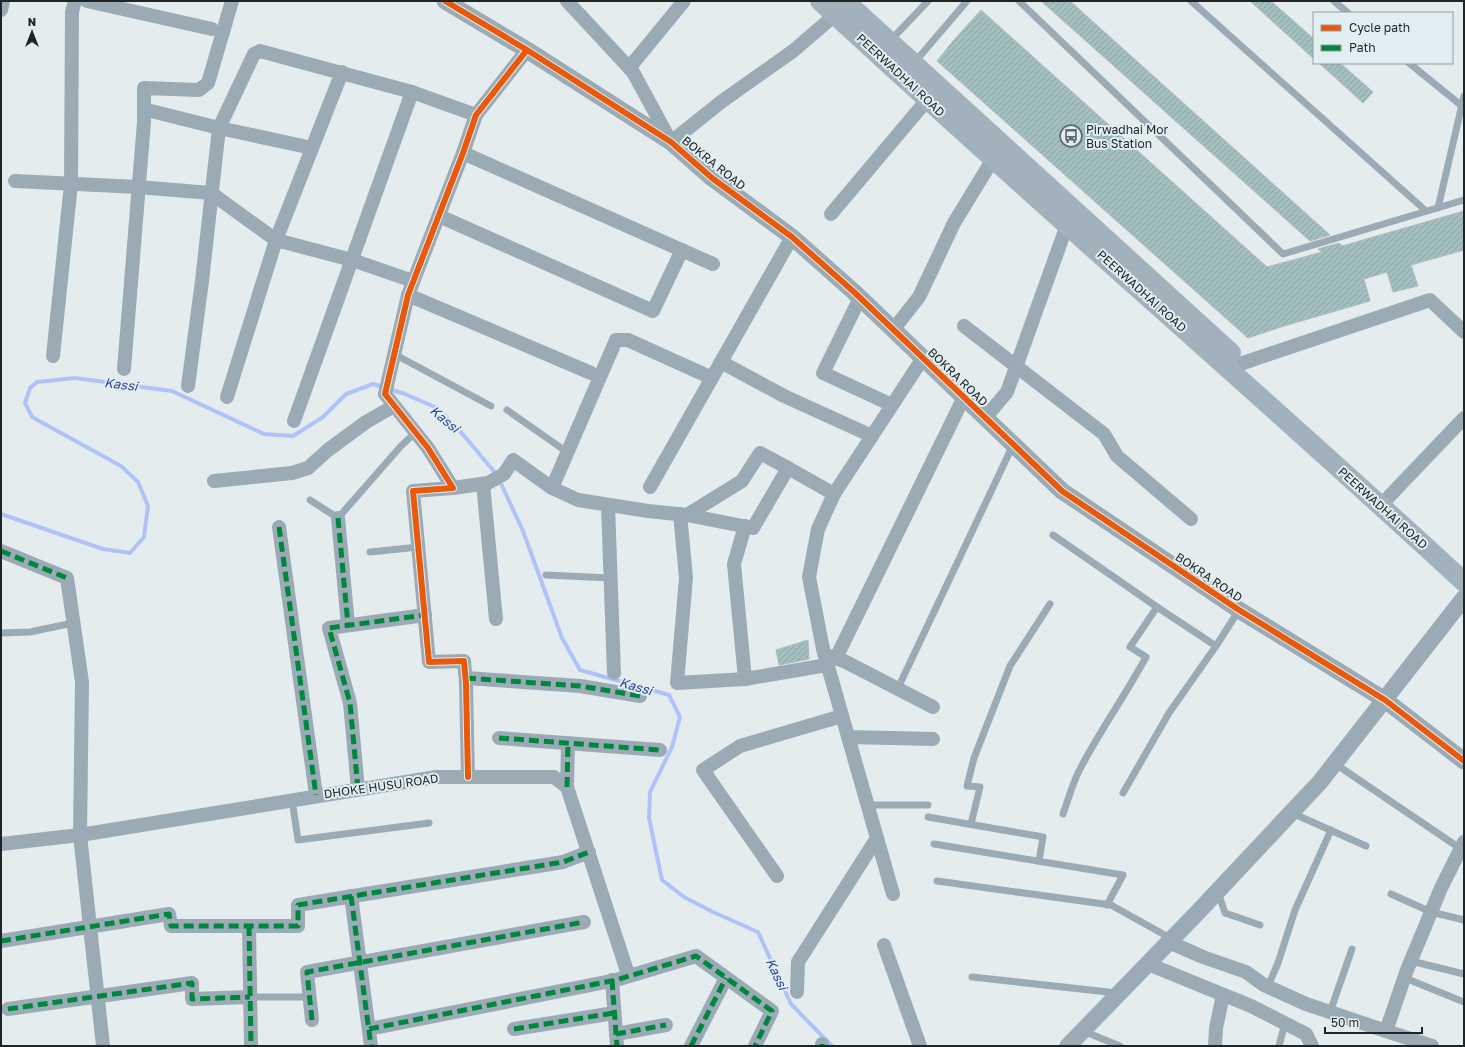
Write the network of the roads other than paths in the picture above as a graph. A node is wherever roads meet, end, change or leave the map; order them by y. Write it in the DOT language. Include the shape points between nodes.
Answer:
graph roads {
  1 [pos="3,1"];
  2 [pos="232,1"];
  3 [pos="444,1"];
  4 [pos="567,1"];
  5 [pos="684,1"];
  6 [pos="820,1"];
  7 [pos="928,1"];
  8 [pos="967,1"];
  9 [pos="1019,1"];
  10 [pos="1191,1"];
  11 [pos="1334,1"];
  12 [pos="80,2"];
  13 [pos="840,8"];
  14 [pos="1,10"];
  15 [pos="1347,12"];
  16 [pos="212,29"];
  17 [pos="884,48"];
  18 [pos="527,50"];
  19 [pos="1411,64"];
  20 [pos="629,68"];
  21 [pos="907,70"];
  22 [pos="342,72"];
  23 [pos="412,92"];
  24 [pos="1464,96"];
  25 [pos="927,100"];
  26 [pos="1462,106"];
  27 [pos="144,115"];
  28 [pos="476,115"];
  29 [pos="219,128"];
  30 [pos="671,142"];
  31 [pos="312,148"];
  32 [pos="463,153"];
  33 [pos="993,159"];
  34 [pos="15,181"];
  35 [pos="71,184"];
  36 [pos="138,187"];
  37 [pos="212,193"];
  38 [pos="1464,200"];
  39 [pos="1438,208"];
  40 [pos="1426,211"];
  41 [pos="831,214"];
  42 [pos="439,216"];
  43 [pos="1067,225"];
  44 [pos="792,237"];
  45 [pos="276,240"];
  46 [pos="682,250"];
  47 [pos="352,260"];
  48 [pos="714,264"];
  49 [pos="414,281"];
  50 [pos="408,295"];
  51 [pos="860,298"];
  52 [pos="964,326"];
  53 [pos="893,330"];
  54 [pos="1464,332"];
  55 [pos="394,354"];
  56 [pos="53,356"];
  57 [pos="922,358"];
  58 [pos="721,362"];
  59 [pos="1243,363"];
  60 [pos="1016,366"];
  61 [pos="124,368"];
  62 [pos="591,373"];
  63 [pos="712,378"];
  64 [pos="188,386"];
  65 [pos="227,397"];
  66 [pos="964,397"];
  67 [pos="892,405"];
  68 [pos="394,406"];
  69 [pos="491,406"];
  70 [pos="507,410"];
  71 [pos="985,418"];
  72 [pos="1464,418"];
  73 [pos="294,421"];
  74 [pos="415,433"];
  75 [pos="872,436"];
  76 [pos="1013,445"];
  77 [pos="567,452"];
  78 [pos="788,468"];
  79 [pos="214,481"];
  80 [pos="482,484"];
  81 [pos="650,487"];
  82 [pos="453,488"];
  83 [pos="552,488"];
  84 [pos="834,494"];
  85 [pos="310,500"];
  86 [pos="1386,501"];
  87 [pos="608,505"];
  88 [pos="683,515"];
  89 [pos="338,518"];
  90 [pos="1191,519"];
  91 [pos="745,526"];
  92 [pos="279,527"];
  93 [pos="1053,535"];
  94 [pos="418,547"];
  95 [pos="1,551"];
  96 [pos="370,552"];
  97 [pos="1464,563"];
  98 [pos="546,575"];
  99 [pos="610,578"];
  100 [pos="1464,582"];
  101 [pos="1464,598"];
  102 [pos="1050,604"];
  103 [pos="1157,607"];
  104 [pos="1239,610"];
  105 [pos="425,615"];
  106 [pos="496,619"];
  107 [pos="73,623"];
  108 [pos="348,626"];
  109 [pos="1,633"];
  110 [pos="1216,646"];
  111 [pos="829,659"];
  112 [pos="614,672"];
  113 [pos="466,678"];
  114 [pos="745,679"];
  115 [pos="898,688"];
  116 [pos="640,696"];
  117 [pos="1385,700"];
  118 [pos="933,707"];
  119 [pos="842,716"];
  120 [pos="848,737"];
  121 [pos="499,738"];
  122 [pos="933,739"];
  123 [pos="568,743"];
  124 [pos="660,750"];
  125 [pos="1464,761"];
  126 [pos="1334,763"];
  127 [pos="468,776"];
  128 [pos="567,787"];
  129 [pos="358,789"];
  130 [pos="1123,793"];
  131 [pos="316,796"];
  132 [pos="292,800"];
  133 [pos="868,805"];
  134 [pos="928,805"];
  135 [pos="1291,813"];
  136 [pos="1063,814"];
  137 [pos="928,817"];
  138 [pos="429,823"];
  139 [pos="971,824"];
  140 [pos="1331,830"];
  141 [pos="80,835"];
  142 [pos="877,838"];
  143 [pos="1,844"];
  144 [pos="934,844"];
  145 [pos="1366,846"];
  146 [pos="589,852"];
  147 [pos="1461,853"];
  148 [pos="1039,861"];
  149 [pos="777,876"];
  150 [pos="937,881"];
  151 [pos="1218,892"];
  152 [pos="893,894"];
  153 [pos="1391,894"];
  154 [pos="351,896"];
  155 [pos="1107,905"];
  156 [pos="1431,912"];
  157 [pos="1464,920"];
  158 [pos="584,922"];
  159 [pos="1260,925"];
  160 [pos="90,926"];
  161 [pos="249,926"];
  162 [pos="1,941"];
  163 [pos="1171,941"];
  164 [pos="884,945"];
  165 [pos="1352,949"];
  166 [pos="1411,961"];
  167 [pos="360,963"];
  168 [pos="1148,964"];
  169 [pos="627,971"];
  170 [pos="1464,974"];
  171 [pos="972,977"];
  172 [pos="726,978"];
  173 [pos="1405,978"];
  174 [pos="612,980"];
  175 [pos="1268,986"];
  176 [pos="797,992"];
  177 [pos="1120,993"];
  178 [pos="1223,995"];
  179 [pos="98,996"];
  180 [pos="250,997"];
  181 [pos="310,997"];
  182 [pos="1464,1002"];
  183 [pos="8,1009"];
  184 [pos="1330,1012"];
  185 [pos="614,1013"];
  186 [pos="312,1020"];
  187 [pos="1284,1023"];
  188 [pos="666,1025"];
  189 [pos="369,1029"];
  190 [pos="514,1029"];
  191 [pos="1082,1031"];
  192 [pos="1386,1031"];
  193 [pos="617,1040"];
  194 [pos="103,1046"];
  195 [pos="251,1046"];
  196 [pos="371,1046"];
  197 [pos="691,1046"];
  198 [pos="755,1046"];
  199 [pos="920,1046"];
  200 [pos="1068,1046"];
  201 [pos="1118,1046"];
  202 [pos="1215,1046"];
  203 [pos="1279,1046"];
  204 [pos="1312,1046"];
  205 [pos="1432,1046"];
  1 -- 14 [label="street"];
  2 -- 27 [label="street" via="208,83 199,90 144,88"];
  3 -- 18 [label="street, BOKRA ROAD"];
  4 -- 20 [label="street"];
  5 -- 20 [label="street"];
  6 -- 13 [label="main road, PEERWADHAI ROAD"];
  7 -- 17 [label="lane"];
  8 -- 21 [label="lane"];
  9 -- 40 [label="lane" via="1283,254"];
  10 -- 40 [label="lane"];
  11 -- 15 [label="lane"];
  12 -- 16 [label="street"];
  12 -- 35 [label="street" via="72,12"];
  13 -- 17 [label="main road, PEERWADHAI ROAD"];
  13 -- 30 [label="street" via="793,51 721,102"];
  17 -- 21 [label="main road, PEERWADHAI ROAD"];
  18 -- 28 [label="street"];
  18 -- 30 [label="street, BOKRA ROAD"];
  19 -- 26 [label="lane"];
  20 -- 30 [label="street"];
  21 -- 25 [label="main road, PEERWADHAI ROAD"];
  21 -- 59 [label="main road"];
  22 -- 23 [label="street"];
  22 -- 29 [label="street" via="260,51 254,54"];
  22 -- 31 [label="street"];
  23 -- 28 [label="street"];
  23 -- 47 [label="street"];
  24 -- 26 [label="lane"];
  25 -- 33 [label="main road, PEERWADHAI ROAD"];
  25 -- 41 [label="street"];
  26 -- 39 [label="lane"];
  27 -- 29 [label="street" via="148,110 154,111"];
  27 -- 36 [label="street"];
  28 -- 32 [label="street"];
  29 -- 31 [label="street"];
  29 -- 37 [label="street"];
  30 -- 44 [label="street, BOKRA ROAD" via="712,178"];
  31 -- 45 [label="street"];
  32 -- 42 [label="street"];
  32 -- 46 [label="street"];
  33 -- 43 [label="main road, PEERWADHAI ROAD"];
  33 -- 53 [label="street" via="954,223 920,297"];
  34 -- 35 [label="street"];
  35 -- 36 [label="street"];
  35 -- 56 [label="street"];
  36 -- 37 [label="street"];
  36 -- 61 [label="street"];
  37 -- 45 [label="street"];
  37 -- 64 [label="street"];
  38 -- 39 [label="lane"];
  39 -- 40 [label="lane"];
  42 -- 46 [label="street" via="654,311"];
  42 -- 49 [label="street"];
  43 -- 60 [label="street"];
  43 -- 86 [label="main road, PEERWADHAI ROAD"];
  44 -- 51 [label="street, BOKRA ROAD"];
  44 -- 58 [label="street"];
  45 -- 47 [label="street"];
  45 -- 65 [label="street"];
  46 -- 48 [label="street"];
  47 -- 49 [label="street"];
  47 -- 73 [label="street"];
  49 -- 50 [label="street"];
  50 -- 55 [label="street"];
  50 -- 62 [label="street"];
  51 -- 53 [label="street, BOKRA ROAD"];
  51 -- 67 [label="street" via="823,373"];
  52 -- 60 [label="street"];
  53 -- 57 [label="street, BOKRA ROAD"];
  54 -- 59 [label="street" via="1430,300"];
  55 -- 68 [label="street" via="385,394"];
  55 -- 69 [label="lane"];
  57 -- 66 [label="street, BOKRA ROAD"];
  57 -- 67 [label="street"];
  58 -- 63 [label="street"];
  58 -- 75 [label="street" via="784,396"];
  59 -- 86 [label="main road"];
  60 -- 71 [label="street" via="1007,392"];
  60 -- 90 [label="street" via="1104,434 1117,456"];
  63 -- 77 [label="street" via="628,340 616,340"];
  63 -- 81 [label="street"];
  66 -- 71 [label="street, BOKRA ROAD"];
  66 -- 111 [label="street"];
  67 -- 75 [label="street"];
  68 -- 74 [label="street"];
  68 -- 79 [label="street" via="366,422 308,468 292,473"];
  70 -- 77 [label="lane"];
  71 -- 76 [label="street, BOKRA ROAD"];
  72 -- 86 [label="street"];
  74 -- 82 [label="street" via="428,448"];
  74 -- 89 [label="lane"];
  75 -- 84 [label="street"];
  76 -- 104 [label="street, BOKRA ROAD" via="1062,491"];
  76 -- 115 [label="lane"];
  77 -- 83 [label="street"];
  78 -- 84 [label="street"];
  78 -- 88 [label="street" via="760,453 742,481"];
  78 -- 91 [label="street" via="753,528"];
  80 -- 82 [label="street"];
  80 -- 83 [label="street" via="488,484 504,474 513,460"];
  80 -- 106 [label="street"];
  82 -- 94 [label="street" via="414,491"];
  83 -- 87 [label="street" via="578,500"];
  84 -- 111 [label="street" via="818,529 809,577"];
  85 -- 89 [label="lane"];
  86 -- 97 [label="main road"];
  86 -- 100 [label="main road, PEERWADHAI ROAD"];
  87 -- 88 [label="street"];
  87 -- 99 [label="street"];
  88 -- 91 [label="street"];
  88 -- 114 [label="street" via="686,578 677,683"];
  89 -- 108 [label="street"];
  91 -- 114 [label="street" via="734,564"];
  92 -- 131 [label="street"];
  93 -- 103 [label="lane"];
  94 -- 96 [label="lane"];
  94 -- 105 [label="street"];
  95 -- 107 [label="street" via="67,578"];
  98 -- 99 [label="lane"];
  99 -- 112 [label="street"];
  101 -- 117 [label="street"];
  102 -- 139 [label="lane" via="1010,666 974,758 968,786 980,787"];
  103 -- 110 [label="lane"];
  103 -- 136 [label="lane" via="1130,647 1146,657 1078,772"];
  104 -- 110 [label="lane"];
  104 -- 117 [label="street, BOKRA ROAD"];
  105 -- 108 [label="street"];
  105 -- 113 [label="street" via="429,662 464,661"];
  107 -- 109 [label="lane" via="30,632"];
  107 -- 141 [label="street" via="82,682"];
  108 -- 129 [label="street" via="329,628 350,703"];
  110 -- 130 [label="lane" via="1169,713"];
  111 -- 114 [label="street"];
  111 -- 115 [label="street" via="844,660"];
  111 -- 119 [label="street"];
  113 -- 116 [label="street" via="580,686"];
  113 -- 127 [label="street"];
  115 -- 118 [label="street"];
  117 -- 125 [label="street, BOKRA ROAD"];
  117 -- 126 [label="street"];
  119 -- 120 [label="street"];
  119 -- 149 [label="street" via="740,746 703,770"];
  120 -- 122 [label="street"];
  120 -- 133 [label="street"];
  121 -- 123 [label="street"];
  123 -- 124 [label="street"];
  123 -- 128 [label="street"];
  126 -- 135 [label="street"];
  126 -- 147 [label="lane"];
  127 -- 128 [label="street, DHOKE HUSU ROAD" via="554,776"];
  127 -- 129 [label="street, DHOKE HUSU ROAD" via="436,776"];
  128 -- 146 [label="street"];
  129 -- 131 [label="street, DHOKE HUSU ROAD"];
  131 -- 132 [label="street, DHOKE HUSU ROAD"];
  132 -- 138 [label="lane" via="298,840"];
  132 -- 141 [label="street, DHOKE HUSU ROAD"];
  133 -- 134 [label="lane"];
  133 -- 142 [label="street"];
  135 -- 140 [label="lane"];
  135 -- 151 [label="street"];
  137 -- 139 [label="lane"];
  139 -- 148 [label="lane" via="1044,837"];
  140 -- 145 [label="lane"];
  140 -- 175 [label="lane" via="1295,910"];
  141 -- 143 [label="street, DHOKE HUSU ROAD"];
  141 -- 160 [label="street"];
  142 -- 152 [label="street"];
  142 -- 176 [label="street" via="798,962"];
  144 -- 148 [label="lane"];
  146 -- 154 [label="street" via="562,862"];
  146 -- 169 [label="street"];
  147 -- 156 [label="street"];
  148 -- 155 [label="lane" via="1123,875"];
  150 -- 155 [label="lane"];
  151 -- 159 [label="lane" via="1225,913"];
  151 -- 163 [label="street"];
  153 -- 156 [label="lane"];
  154 -- 161 [label="street" via="298,905 298,926"];
  154 -- 167 [label="street"];
  155 -- 163 [label="lane"];
  156 -- 157 [label="lane"];
  156 -- 166 [label="street"];
  158 -- 167 [label="street"];
  160 -- 161 [label="street" via="169,914 171,926"];
  160 -- 162 [label="street"];
  160 -- 179 [label="street"];
  161 -- 180 [label="street"];
  163 -- 168 [label="street"];
  163 -- 175 [label="street" via="1203,957 1246,972"];
  164 -- 199 [label="street"];
  165 -- 184 [label="lane"];
  166 -- 170 [label="lane"];
  166 -- 173 [label="street"];
  167 -- 181 [label="street" via="307,972"];
  167 -- 189 [label="street"];
  168 -- 177 [label="street"];
  168 -- 178 [label="street"];
  171 -- 177 [label="lane"];
  172 -- 174 [label="street" via="696,956"];
  172 -- 197 [label="street"];
  172 -- 198 [label="street" via="772,1011"];
  173 -- 182 [label="lane"];
  173 -- 192 [label="street"];
  174 -- 185 [label="street"];
  174 -- 189 [label="street"];
  175 -- 184 [label="street"];
  177 -- 191 [label="street"];
  178 -- 187 [label="street" via="1252,1006"];
  178 -- 202 [label="street"];
  179 -- 180 [label="street" via="192,983 192,998"];
  179 -- 183 [label="street"];
  179 -- 194 [label="street"];
  180 -- 181 [label="lane"];
  180 -- 195 [label="street"];
  181 -- 186 [label="street"];
  184 -- 192 [label="street"];
  185 -- 190 [label="street"];
  185 -- 193 [label="street"];
  187 -- 203 [label="lane"];
  187 -- 204 [label="street" via="1306,1034"];
  188 -- 193 [label="street"];
  189 -- 196 [label="street"];
  191 -- 200 [label="street"];
  191 -- 201 [label="lane"];
  192 -- 205 [label="street"];
}
